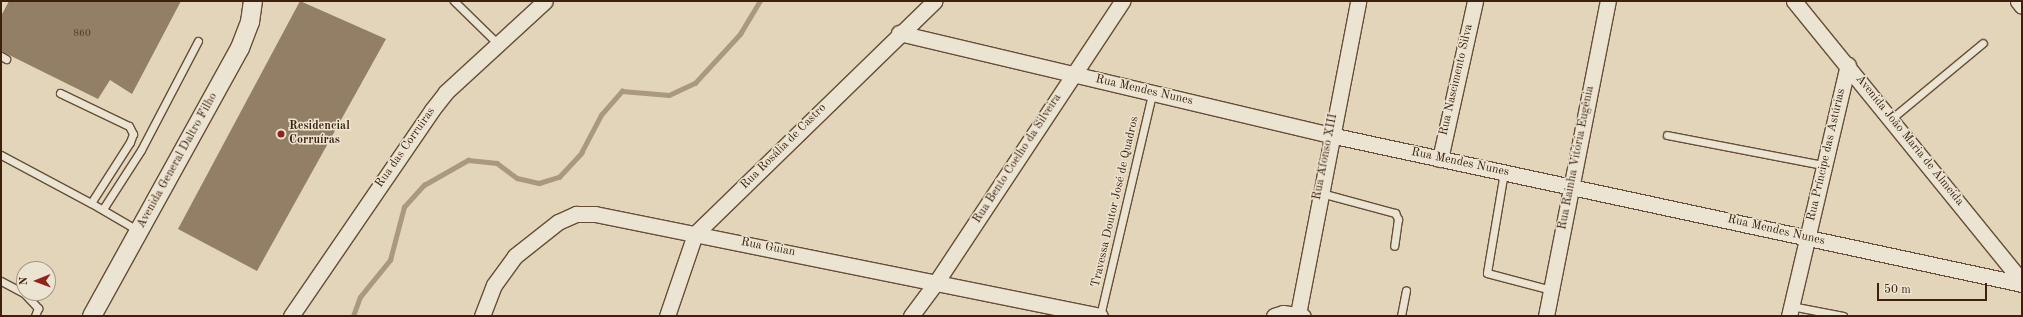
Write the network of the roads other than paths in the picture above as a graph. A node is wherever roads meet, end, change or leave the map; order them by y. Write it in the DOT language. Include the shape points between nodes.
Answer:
graph roads {
  1 [pos="253,1"];
  2 [pos="454,1"];
  3 [pos="545,1"];
  4 [pos="935,1"];
  5 [pos="1122,1"];
  6 [pos="1358,1"];
  7 [pos="1475,1"];
  8 [pos="1608,1"];
  9 [pos="1794,1"];
  10 [pos="2018,1"];
  11 [pos="2022,6"];
  12 [pos="899,33"];
  13 [pos="198,41"];
  14 [pos="1983,43"];
  15 [pos="498,44"];
  16 [pos="1848,64"];
  17 [pos="1073,75"];
  18 [pos="60,94"];
  19 [pos="1152,94"];
  20 [pos="1891,119"];
  21 [pos="1330,134"];
  22 [pos="1667,135"];
  23 [pos="1,155"];
  24 [pos="1440,159"];
  25 [pos="1823,165"];
  26 [pos="1504,172"];
  27 [pos="1572,185"];
  28 [pos="1319,192"];
  29 [pos="92,203"];
  30 [pos="103,209"];
  31 [pos="139,231"];
  32 [pos="695,234"];
  33 [pos="1808,239"];
  34 [pos="1394,246"];
  35 [pos="1,281"];
  36 [pos="937,281"];
  37 [pos="2022,283"];
  38 [pos="16,289"];
  39 [pos="1406,290"];
  40 [pos="1551,290"];
  41 [pos="34,301"];
  42 [pos="1790,311"];
  43 [pos="1301,315"];
  44 [pos="35,316"];
  45 [pos="92,316"];
  46 [pos="291,316"];
  47 [pos="482,316"];
  48 [pos="667,316"];
  49 [pos="911,316"];
  50 [pos="1100,316"];
  51 [pos="1274,316"];
  52 [pos="1401,316"];
  53 [pos="1546,316"];
  54 [pos="1843,316"];
  1 -- 31 [label="street, Avenida General Daltro Filho" via="250,22 240,48"];
  2 -- 15 [label="lane"];
  3 -- 15 [label="street, Rua das Corruiras"];
  4 -- 12 [label="street, Rua Rosália de Castro"];
  5 -- 17 [label="street, Rua Bento Coelho da Silveira"];
  6 -- 21 [label="street, Rua Afonso XIII"];
  7 -- 24 [label="street, Rua Nascimento Silva"];
  8 -- 27 [label="street, Rua Rainha Vitória Eugênia"];
  9 -- 16 [label="street, Avenida João Maria de Almeida"];
  10 -- 11 [label="street"];
  12 -- 17 [label="street, Rua Mendes Nunes"];
  12 -- 32 [label="street, Rua Rosália de Castro"];
  13 -- 30 [label="lane" via="141,150"];
  14 -- 20 [label="lane"];
  15 -- 46 [label="street, Rua das Corruiras" via="432,110"];
  16 -- 20 [label="street, Avenida João Maria de Almeida"];
  16 -- 25 [label="street, Rua Príncipe das Astúrias"];
  17 -- 19 [label="street, Rua Mendes Nunes"];
  17 -- 36 [label="street, Rua Bento Coelho da Silveira"];
  18 -- 29 [label="lane" via="129,126 133,134"];
  19 -- 21 [label="street, Rua Mendes Nunes"];
  19 -- 50 [label="lane, Travessa Doutor José de Quadros"];
  20 -- 37 [label="street, Avenida João Maria de Almeida"];
  21 -- 24 [label="street, Rua Mendes Nunes"];
  21 -- 28 [label="street, Rua Afonso XIII"];
  22 -- 25 [label="lane"];
  23 -- 29 [label="lane"];
  24 -- 26 [label="street, Rua Mendes Nunes"];
  25 -- 33 [label="street, Rua Príncipe das Astúrias"];
  26 -- 27 [label="street, Rua Mendes Nunes"];
  26 -- 40 [label="lane" via="1487,273"];
  27 -- 33 [label="street, Rua Mendes Nunes"];
  27 -- 40 [label="street, Rua Rainha Vitória Eugênia"];
  28 -- 34 [label="lane" via="1395,213 1398,219"];
  28 -- 43 [label="street, Rua Afonso XIII"];
  29 -- 30 [label="lane"];
  30 -- 31 [label="lane"];
  31 -- 45 [label="street, Avenida General Daltro Filho"];
  32 -- 36 [label="street, Rua Guian"];
  32 -- 47 [label="street, Rua Guian" via="596,214 576,214 558,222 515,256 494,284"];
  32 -- 48 [label="street, Rua Rosália de Castro"];
  33 -- 37 [label="street, Rua Mendes Nunes"];
  33 -- 42 [label="street, Rua Príncipe das Astúrias"];
  35 -- 38 [label="lane"];
  36 -- 49 [label="street, Rua Bento Coelho da Silveira"];
  36 -- 50 [label="street, Rua Guian"];
  39 -- 52 [label="lane"];
  40 -- 53 [label="street, Rua Rainha Vitória Eugênia"];
  41 -- 44 [label="lane" via="38,308"];
  42 -- 54 [label="lane"];
  43 -- 51 [label="street"];
}
